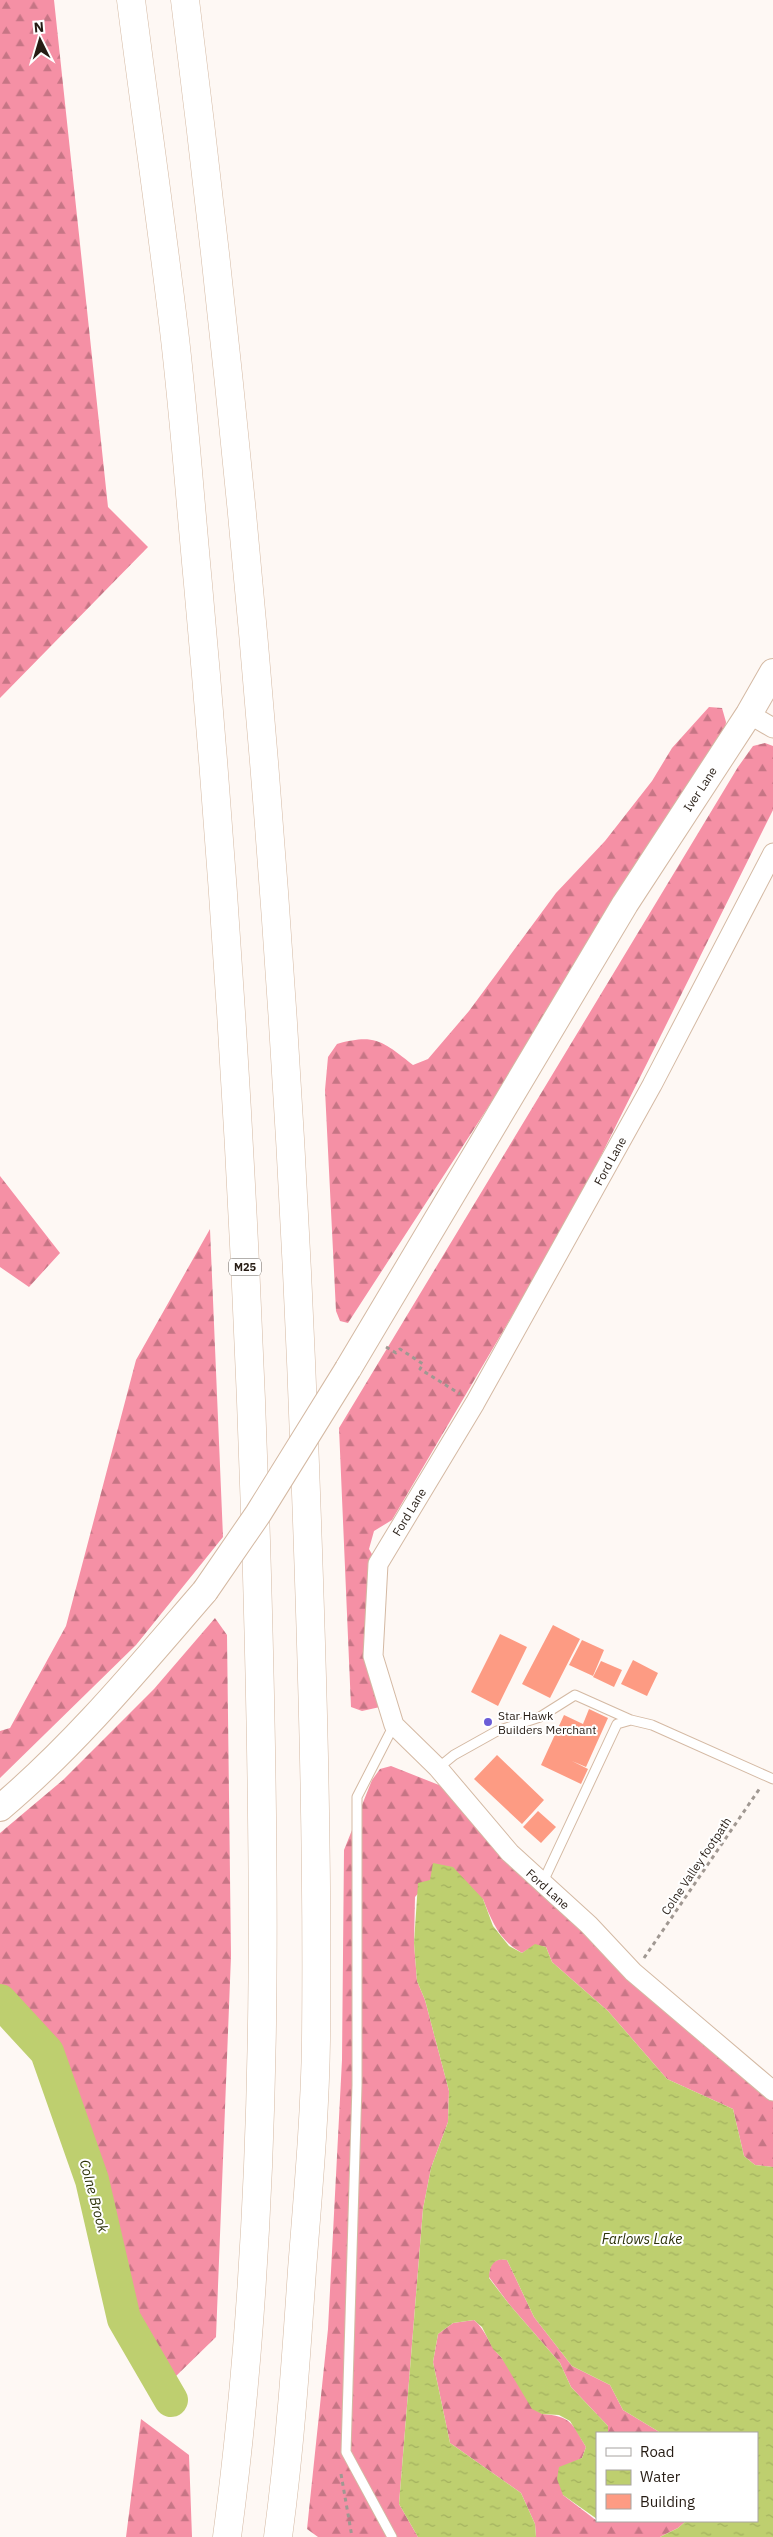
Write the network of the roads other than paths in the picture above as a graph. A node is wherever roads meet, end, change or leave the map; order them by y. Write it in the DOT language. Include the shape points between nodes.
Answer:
graph roads {
  1 [pos="131,0"];
  2 [pos="184,0"];
  3 [pos="773,672"];
  4 [pos="749,714"];
  5 [pos="773,728"];
  6 [pos="773,853"];
  7 [pos="631,1720"];
  8 [pos="394,1725"];
  9 [pos="438,1768"];
  10 [pos="770,1778"];
  11 [pos="0,1808"];
  12 [pos="542,1884"];
  13 [pos="773,2091"];
  14 [pos="227,2537"];
  15 [pos="278,2537"];
  16 [pos="392,2537"];
  1 -- 14 [label="highway, M25" via="174,334 213,748 250,1352 261,1708 261,2122 238,2452"];
  2 -- 15 [label="highway" via="210,204 255,650 285,1058 301,1349 315,1722 316,2045 291,2431"];
  3 -- 4 [label="main road, Iver Lane"];
  4 -- 5 [label="street"];
  4 -- 11 [label="main road, Iver Lane, bridge" via="625,904 258,1514 205,1591 104,1707"];
  6 -- 8 [label="street, Ford Lane" via="652,1085 475,1403 378,1564 373,1656"];
  7 -- 9 [label="lane" via="575,1696 540,1717 497,1730"];
  7 -- 10 [label="lane" via="652,1725"];
  7 -- 12 [label="lane" via="618,1724"];
  8 -- 9 [label="street, Ford Lane"];
  8 -- 16 [label="lane" via="357,1797 357,2086 346,2452"];
  9 -- 12 [label="street, Ford Lane" via="510,1853"];
  12 -- 13 [label="street, Ford Lane" via="589,1925 633,1972"];
}
